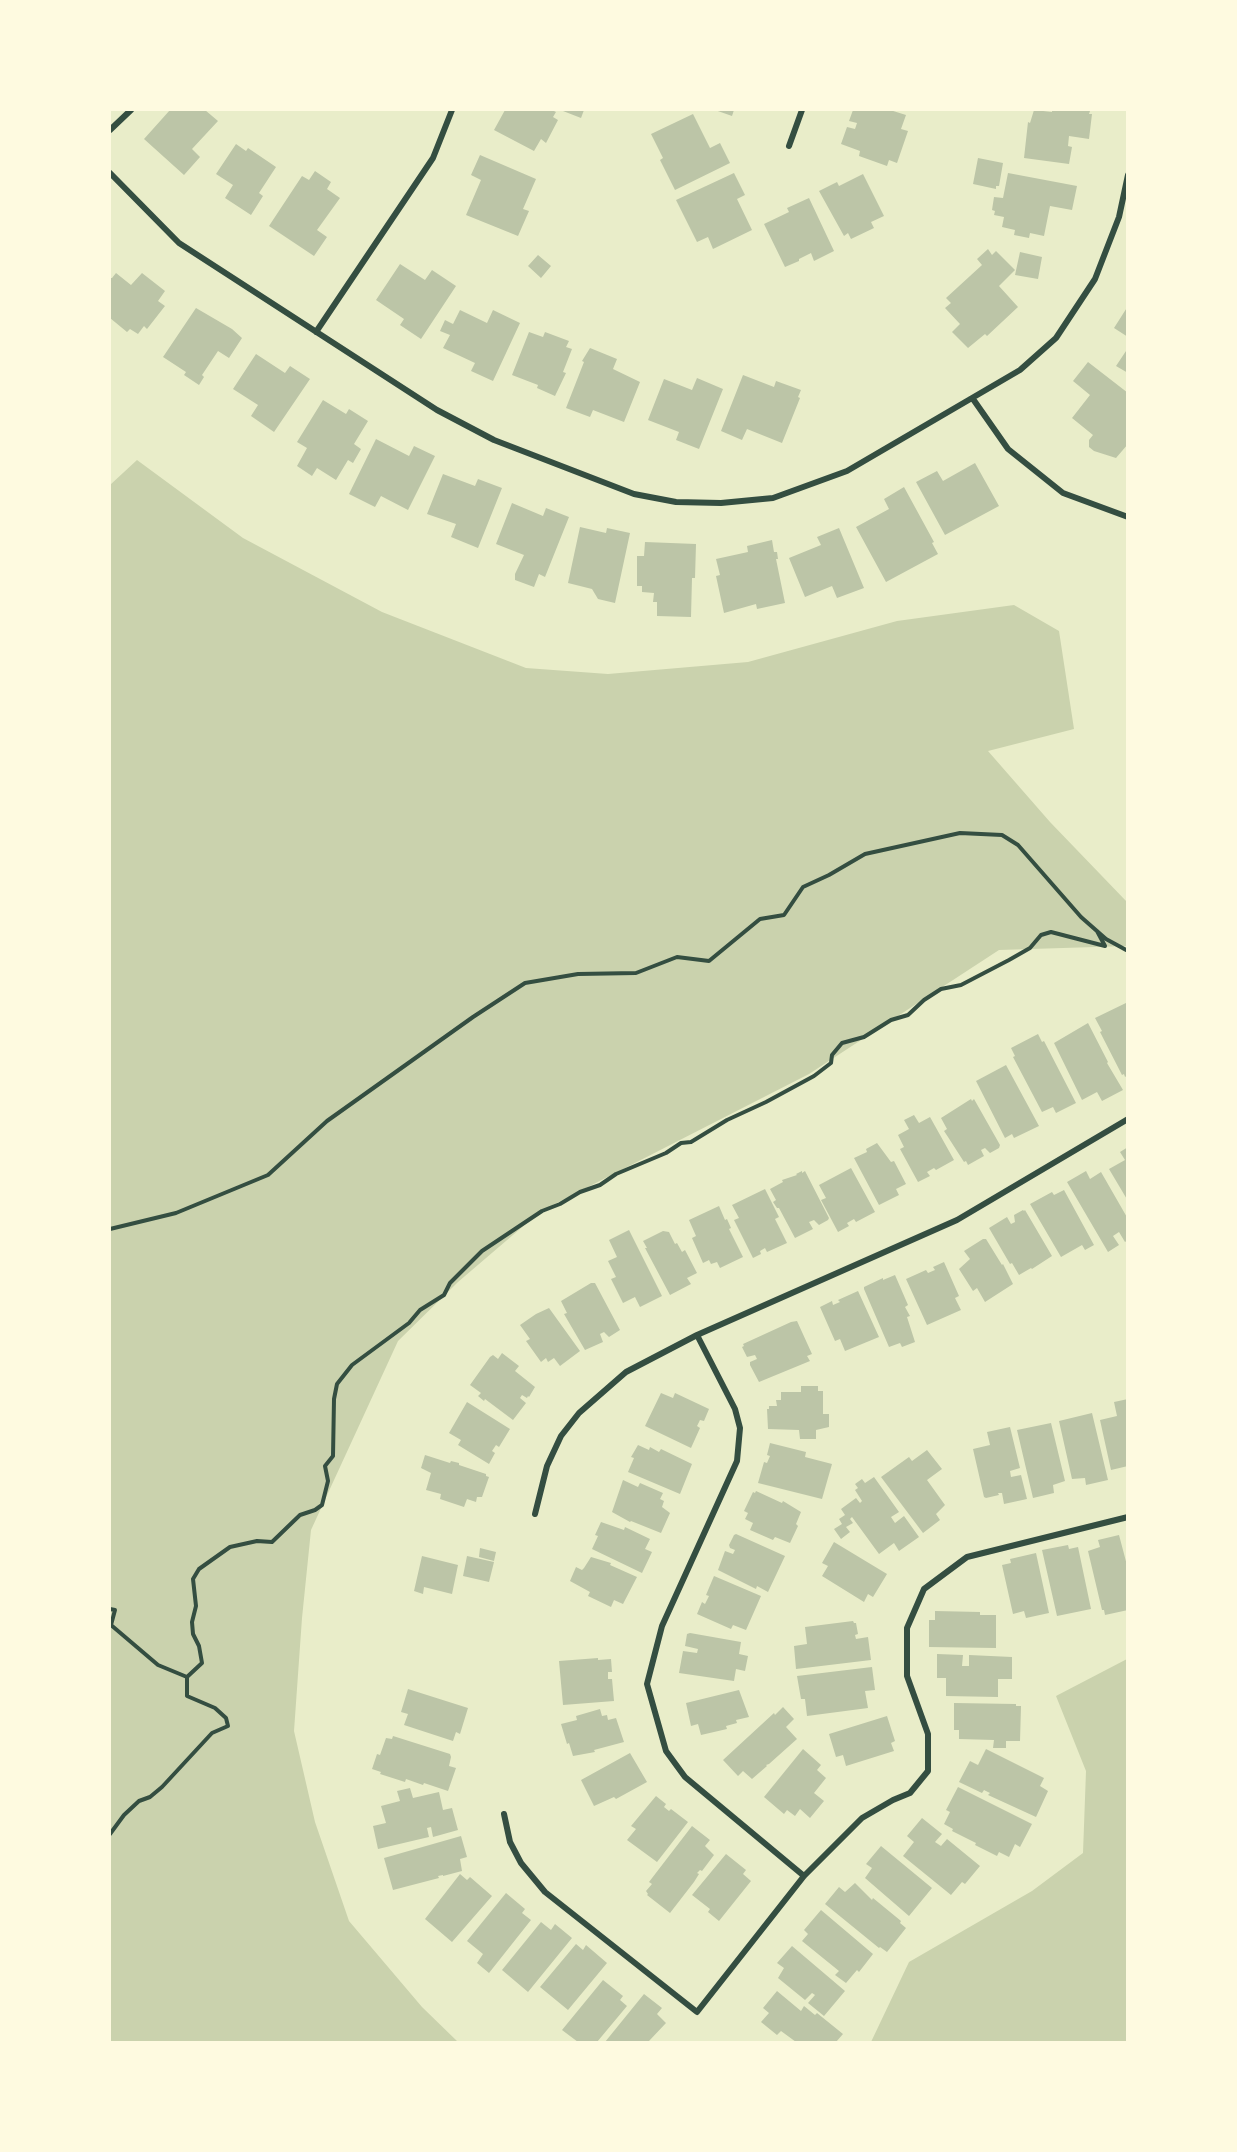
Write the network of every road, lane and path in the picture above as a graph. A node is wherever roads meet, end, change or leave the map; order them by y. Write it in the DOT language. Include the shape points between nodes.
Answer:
graph roads {
  1 [pos="131,110"];
  2 [pos="452,110"];
  3 [pos="802,110"];
  4 [pos="110,130"];
  5 [pos="789,146"];
  6 [pos="110,173"];
  7 [pos="1128,175"];
  8 [pos="316,332"];
  9 [pos="973,399"];
  10 [pos="1128,516"];
  11 [pos="1097,931"];
  12 [pos="1128,951"];
  13 [pos="1128,1119"];
  14 [pos="110,1229"];
  15 [pos="697,1335"];
  16 [pos="536,1514"];
  17 [pos="1128,1517"];
  18 [pos="110,1609"];
  19 [pos="188,1677"];
  20 [pos="504,1814"];
  21 [pos="110,1834"];
  22 [pos="804,1876"];
  1 -- 4 [label="street"];
  2 -- 8 [label="street" via="433,158"];
  3 -- 5 [label="street"];
  6 -- 8 [label="street" via="179,243"];
  7 -- 9 [label="street" via="1119,217 1095,279 1056,338 1020,370"];
  8 -- 9 [label="street" via="437,410 494,440 634,494 676,502 773,498 847,471"];
  9 -- 10 [label="street" via="1008,449 1063,493"];
  11 -- 12 [label="path"];
  11 -- 14 [label="path" via="1018,845 1002,835 960,833 865,854 803,888 784,915 760,919 709,961 677,957 636,973 578,974 525,983 327,1121 268,1175 176,1213"];
  11 -- 19 [label="path" via="1105,946 1051,932 1041,935 1030,948 961,985 941,989 908,1015 891,1020 864,1037 842,1043 831,1063 814,1076 691,1142 681,1143 542,1211 482,1251 450,1283 444,1295 352,1365 337,1384 333,1456 325,1466 328,1481 322,1505 300,1515 272,1542 230,1546 198,1569 192,1622 202,1663"];
  13 -- 15 [label="street" via="957,1220"];
  15 -- 16 [label="street" via="626,1372 579,1413 561,1436 547,1466"];
  15 -- 22 [label="street" via="735,1409 740,1428 737,1461 662,1626 647,1684 666,1751 685,1777"];
  17 -- 22 [label="street" via="967,1557 924,1589 907,1628 907,1676 928,1734 928,1771 910,1794 862,1818"];
  18 -- 19 [label="path" via="114,1610 111,1625 158,1665"];
  19 -- 21 [label="path" via="187,1696 215,1708 226,1718 228,1726 212,1733 162,1787 124,1815"];
  20 -- 22 [label="street" via="510,1842 521,1863 545,1892 697,2012"];
}
